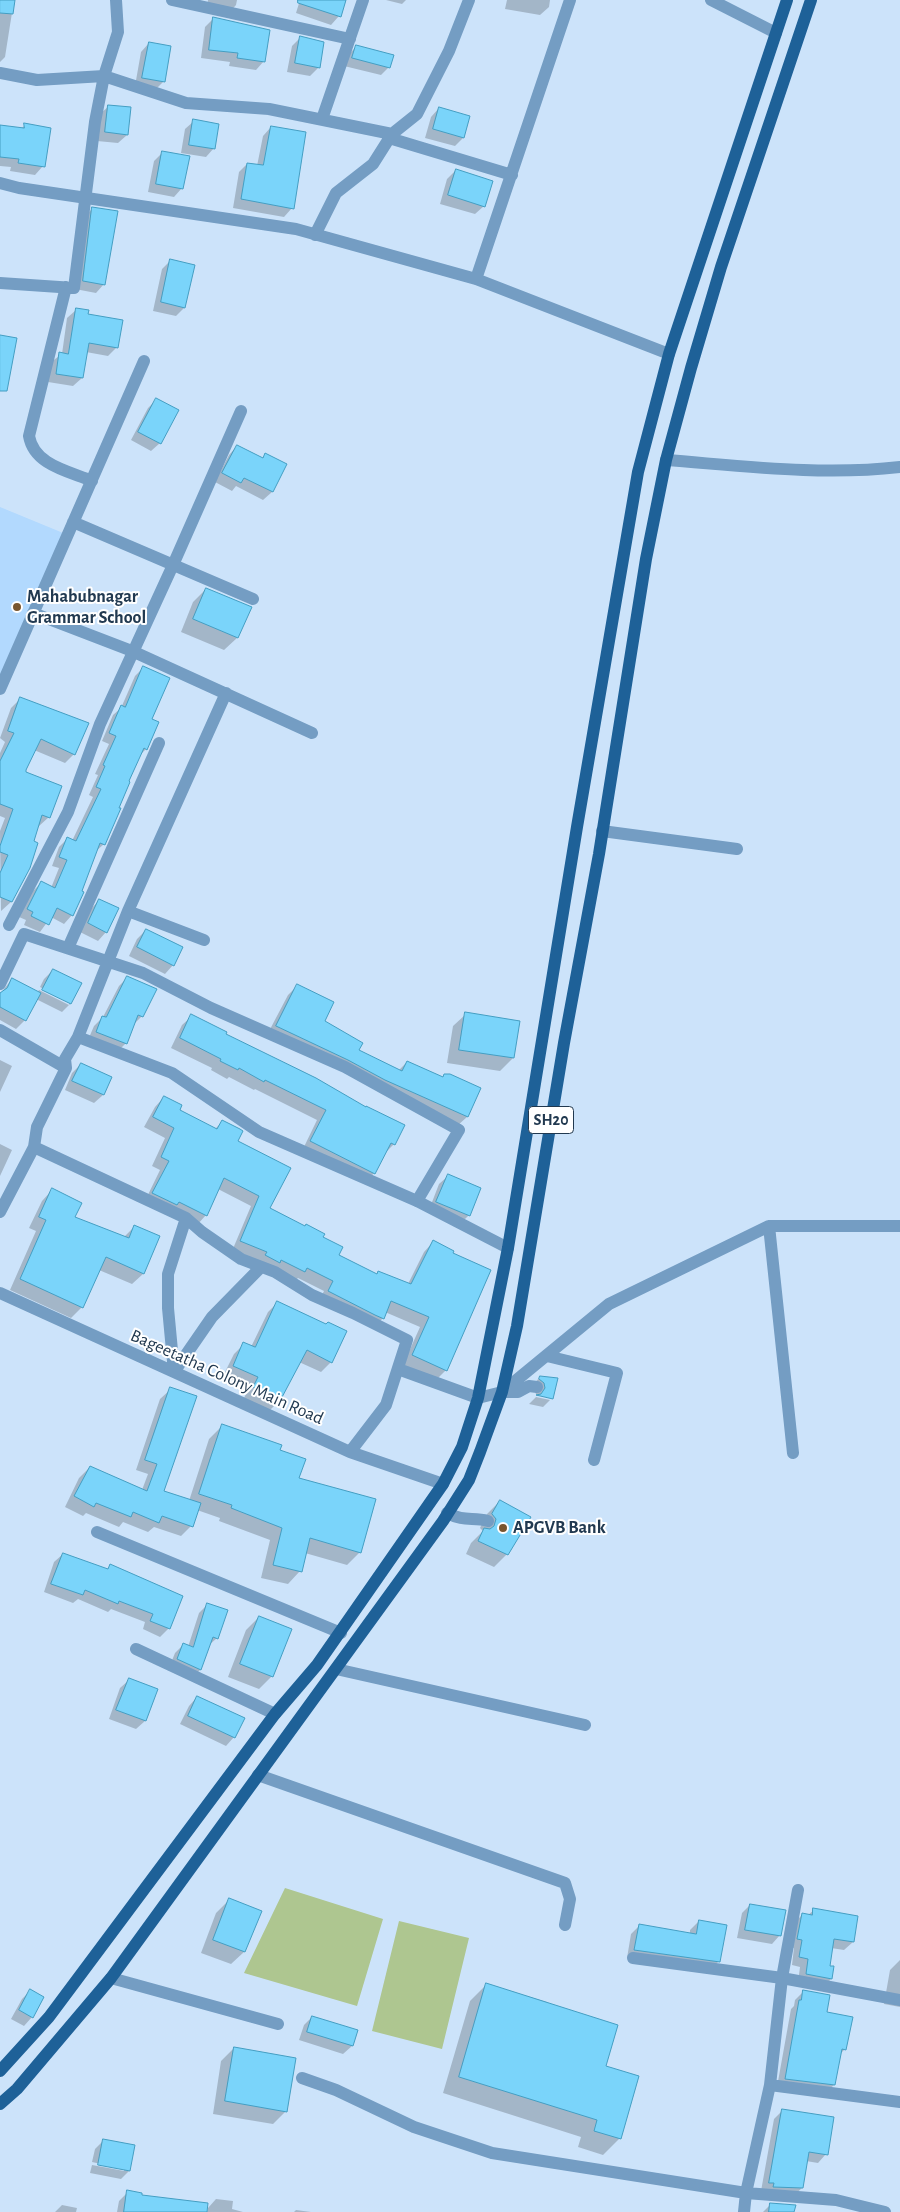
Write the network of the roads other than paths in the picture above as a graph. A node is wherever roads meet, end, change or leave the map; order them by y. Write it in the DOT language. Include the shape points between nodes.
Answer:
graph roads {
  1 [pos="116,0"];
  2 [pos="172,0"];
  3 [pos="363,0"];
  4 [pos="469,0"];
  5 [pos="570,0"];
  6 [pos="711,0"];
  7 [pos="787,0"];
  8 [pos="811,0"];
  9 [pos="776,33"];
  10 [pos="350,39"];
  11 [pos="0,73"];
  12 [pos="104,76"];
  13 [pos="322,120"];
  14 [pos="391,136"];
  15 [pos="512,175"];
  16 [pos="0,183"];
  17 [pos="85,198"];
  18 [pos="315,235"];
  19 [pos="476,280"];
  20 [pos="0,283"];
  21 [pos="66,287"];
  22 [pos="669,354"];
  23 [pos="144,361"];
  24 [pos="241,411"];
  25 [pos="666,460"];
  26 [pos="900,467"];
  27 [pos="92,480"];
  28 [pos="73,522"];
  29 [pos="173,565"];
  30 [pos="252,599"];
  31 [pos="33,613"];
  32 [pos="132,651"];
  33 [pos="0,690"];
  34 [pos="226,693"];
  35 [pos="312,732"];
  36 [pos="159,742"];
  37 [pos="602,831"];
  38 [pos="737,849"];
  39 [pos="128,911"];
  40 [pos="4,922"];
  41 [pos="24,934"];
  42 [pos="204,940"];
  43 [pos="68,948"];
  44 [pos="108,961"];
  45 [pos="0,984"];
  46 [pos="0,1030"];
  47 [pos="78,1037"];
  48 [pos="66,1068"];
  49 [pos="34,1147"];
  50 [pos="417,1201"];
  51 [pos="0,1212"];
  52 [pos="186,1218"];
  53 [pos="769,1226"];
  54 [pos="900,1226"];
  55 [pos="508,1248"];
  56 [pos="261,1266"];
  57 [pos="0,1293"];
  58 [pos="546,1356"];
  59 [pos="398,1369"];
  60 [pos="174,1372"];
  61 [pos="537,1387"];
  62 [pos="502,1392"];
  63 [pos="478,1398"];
  64 [pos="350,1452"];
  65 [pos="793,1453"];
  66 [pos="594,1460"];
  67 [pos="443,1484"];
  68 [pos="447,1513"];
  69 [pos="488,1521"];
  70 [pos="97,1532"];
  71 [pos="341,1633"];
  72 [pos="136,1649"];
  73 [pos="336,1669"];
  74 [pos="276,1714"];
  75 [pos="585,1725"];
  76 [pos="258,1775"];
  77 [pos="798,1890"];
  78 [pos="565,1925"];
  79 [pos="633,1958"];
  80 [pos="111,1978"];
  81 [pos="782,1978"];
  82 [pos="900,2000"];
  83 [pos="278,2024"];
  84 [pos="0,2071"];
  85 [pos="302,2078"];
  86 [pos="770,2085"];
  87 [pos="900,2102"];
  88 [pos="0,2104"];
  89 [pos="746,2193"];
  90 [pos="836,2200"];
  91 [pos="744,2212"];
  92 [pos="846,2212"];
  93 [pos="885,2212"];
  1 -- 12 [label="street" via="118,32"];
  2 -- 10 [label="street"];
  3 -- 10 [label="street"];
  4 -- 14 [label="street" via="449,51 417,114"];
  5 -- 15 [label="street"];
  6 -- 9 [label="street"];
  7 -- 9 [label="main road, SH20"];
  8 -- 25 [label="main road, SH20" via="721,267"];
  9 -- 22 [label="main road, SH20"];
  10 -- 13 [label="street"];
  11 -- 12 [label="street" via="37,80"];
  12 -- 13 [label="street" via="186,103 269,109"];
  12 -- 17 [label="street"];
  13 -- 14 [label="street"];
  14 -- 15 [label="street"];
  14 -- 18 [label="street" via="373,164 336,192"];
  15 -- 19 [label="street"];
  16 -- 17 [label="street"];
  17 -- 18 [label="street"];
  17 -- 21 [label="street" via="74,288"];
  18 -- 19 [label="street"];
  19 -- 22 [label="street"];
  20 -- 21 [label="street"];
  21 -- 27 [label="street" via="29,436 36,454 48,464"];
  22 -- 55 [label="main road, SH20" via="636,482"];
  23 -- 27 [label="street"];
  24 -- 29 [label="street"];
  25 -- 26 [label="street" via="796,471"];
  25 -- 37 [label="main road, SH20" via="646,559"];
  27 -- 28 [label="street"];
  28 -- 29 [label="street"];
  28 -- 31 [label="street"];
  29 -- 30 [label="street"];
  29 -- 32 [label="street"];
  31 -- 32 [label="street"];
  31 -- 33 [label="street"];
  32 -- 34 [label="street"];
  32 -- 40 [label="street" via="100,724 68,812"];
  34 -- 35 [label="street"];
  34 -- 39 [label="street"];
  36 -- 43 [label="street"];
  37 -- 38 [label="street"];
  37 -- 62 [label="main road, SH20" via="517,1326"];
  39 -- 42 [label="street"];
  39 -- 44 [label="street"];
  40 -- 41 [label="street"];
  41 -- 43 [label="street"];
  41 -- 45 [label="street"];
  43 -- 44 [label="street"];
  44 -- 47 [label="street"];
  44 -- 50 [label="street" via="143,973 211,1008 345,1067 459,1130"];
  46 -- 48 [label="street"];
  47 -- 48 [label="street" via="65,1059"];
  47 -- 50 [label="street" via="172,1073 259,1132"];
  48 -- 49 [label="street" via="37,1127"];
  49 -- 51 [label="street"];
  49 -- 52 [label="street"];
  50 -- 55 [label="street"];
  52 -- 56 [label="street" via="241,1259"];
  52 -- 60 [label="street" via="168,1274"];
  53 -- 54 [label="street"];
  53 -- 58 [label="street" via="609,1304"];
  53 -- 65 [label="street"];
  55 -- 63 [label="main road, SH20"];
  56 -- 59 [label="street" via="312,1295 407,1340"];
  56 -- 60 [label="street" via="212,1317"];
  57 -- 60 [label="street, Bageetatha Colony Main Road"];
  58 -- 62 [label="street"];
  58 -- 66 [label="street" via="617,1374"];
  59 -- 63 [label="street"];
  59 -- 64 [label="street" via="386,1405"];
  60 -- 64 [label="street, Bageetatha Colony Main Road"];
  61 -- 62 [label="street"];
  62 -- 63 [label="street"];
  62 -- 68 [label="main road, SH20" via="468,1480"];
  63 -- 67 [label="main road, SH20" via="462,1447"];
  64 -- 67 [label="street, Bageetatha Colony Main Road"];
  67 -- 71 [label="main road, SH20"];
  68 -- 69 [label="street" via="458,1519"];
  68 -- 73 [label="main road, SH20"];
  70 -- 71 [label="street"];
  71 -- 74 [label="main road, SH20"];
  72 -- 74 [label="street"];
  73 -- 75 [label="street"];
  73 -- 76 [label="main road, SH20"];
  74 -- 84 [label="main road, SH20" via="73,1986"];
  76 -- 78 [label="street" via="565,1884 570,1899"];
  76 -- 80 [label="main road, SH20"];
  77 -- 81 [label="street"];
  79 -- 81 [label="street"];
  80 -- 83 [label="street"];
  80 -- 88 [label="main road, SH20" via="17,2089"];
  81 -- 82 [label="street"];
  81 -- 86 [label="street"];
  85 -- 89 [label="street" via="336,2090 414,2127 492,2153"];
  86 -- 87 [label="street"];
  86 -- 89 [label="street"];
  89 -- 90 [label="street"];
  89 -- 91 [label="street"];
  90 -- 92 [label="street"];
  90 -- 93 [label="street"];
}
